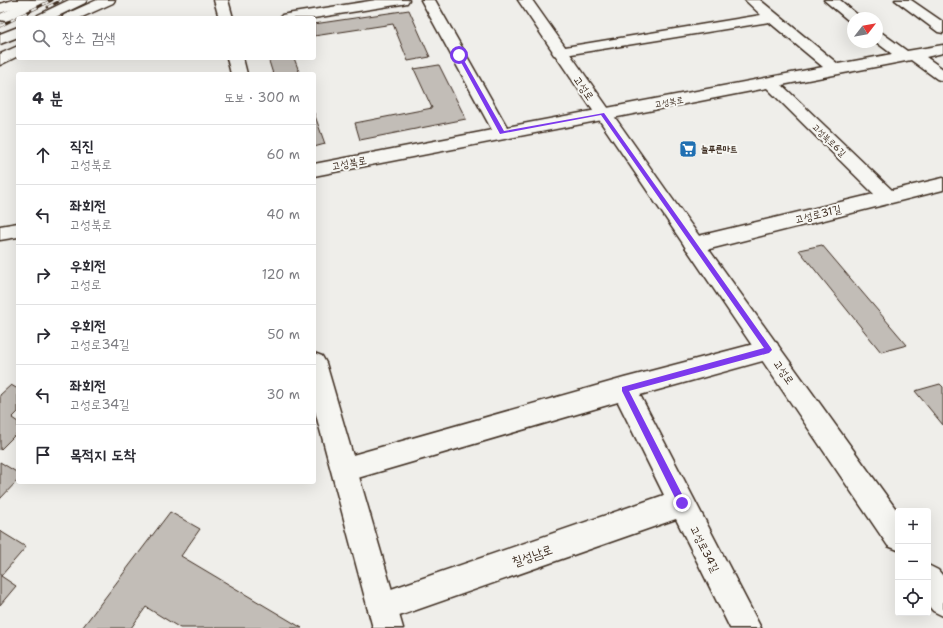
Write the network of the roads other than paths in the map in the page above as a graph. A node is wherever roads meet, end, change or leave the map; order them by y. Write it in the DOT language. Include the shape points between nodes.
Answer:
graph roads {
  1 [pos="26,0"];
  2 [pos="41,0"];
  3 [pos="80,0"];
  4 [pos="108,0"];
  5 [pos="221,0"];
  6 [pos="402,0"];
  7 [pos="428,0"];
  8 [pos="525,0"];
  9 [pos="752,0"];
  10 [pos="831,0"];
  11 [pos="902,0"];
  12 [pos="3,13"];
  13 [pos="847,13"];
  14 [pos="47,16"];
  15 [pos="73,16"];
  16 [pos="225,16"];
  17 [pos="300,16"];
  18 [pos="772,17"];
  19 [pos="943,29"];
  20 [pos="16,32"];
  21 [pos="0,40"];
  22 [pos="883,40"];
  23 [pos="943,49"];
  24 [pos="16,51"];
  25 [pos="560,52"];
  26 [pos="909,56"];
  27 [pos="0,60"];
  28 [pos="236,60"];
  29 [pos="835,70"];
  30 [pos="238,72"];
  31 [pos="943,76"];
  32 [pos="771,83"];
  33 [pos="602,114"];
  34 [pos="502,133"];
  35 [pos="316,170"];
  36 [pos="943,184"];
  37 [pos="888,197"];
  38 [pos="16,230"];
  39 [pos="0,233"];
  40 [pos="694,245"];
  41 [pos="769,350"];
  42 [pos="316,370"];
  43 [pos="624,389"];
  44 [pos="344,469"];
  45 [pos="682,503"];
  46 [pos="895,532"];
  47 [pos="931,584"];
  48 [pos="943,601"];
  49 [pos="385,617"];
  50 [pos="746,628"];
  1 -- 12 [label="street"];
  2 -- 12 [label="street"];
  3 -- 14 [label="street"];
  4 -- 15 [label="street"];
  5 -- 16 [label="street"];
  6 -- 17 [label="street"];
  7 -- 34 [label="street"];
  8 -- 25 [label="street, 고성로"];
  9 -- 18 [label="street"];
  10 -- 13 [label="street"];
  11 -- 19 [label="street"];
  18 -- 25 [label="street"];
  18 -- 29 [label="street"];
  20 -- 21 [label="street"];
  22 -- 26 [label="street"];
  23 -- 26 [label="street, 고성북로"];
  24 -- 27 [label="street"];
  25 -- 33 [label="street, 고성로"];
  26 -- 29 [label="street, 고성북로"];
  26 -- 31 [label="street"];
  28 -- 30 [label="street"];
  29 -- 32 [label="street, 고성북로"];
  32 -- 33 [label="street, 고성북로"];
  32 -- 37 [label="street, 고성북로6길"];
  33 -- 34 [label="street, 고성북로"];
  33 -- 40 [label="street, 고성로"];
  34 -- 35 [label="street, 고성북로"];
  36 -- 37 [label="street, 고성로31길"];
  37 -- 40 [label="street, 고성로31길"];
  38 -- 39 [label="street"];
  40 -- 41 [label="street, 고성로"];
  41 -- 43 [label="street"];
  41 -- 46 [label="street, 고성로"];
  42 -- 44 [label="street, 칠성남로"];
  43 -- 44 [label="street"];
  43 -- 45 [label="street, 고성로34길"];
  44 -- 49 [label="street, 칠성남로"];
  45 -- 49 [label="street, 칠성남로"];
  45 -- 50 [label="street, 고성로34길"];
  47 -- 48 [label="street"];
}
